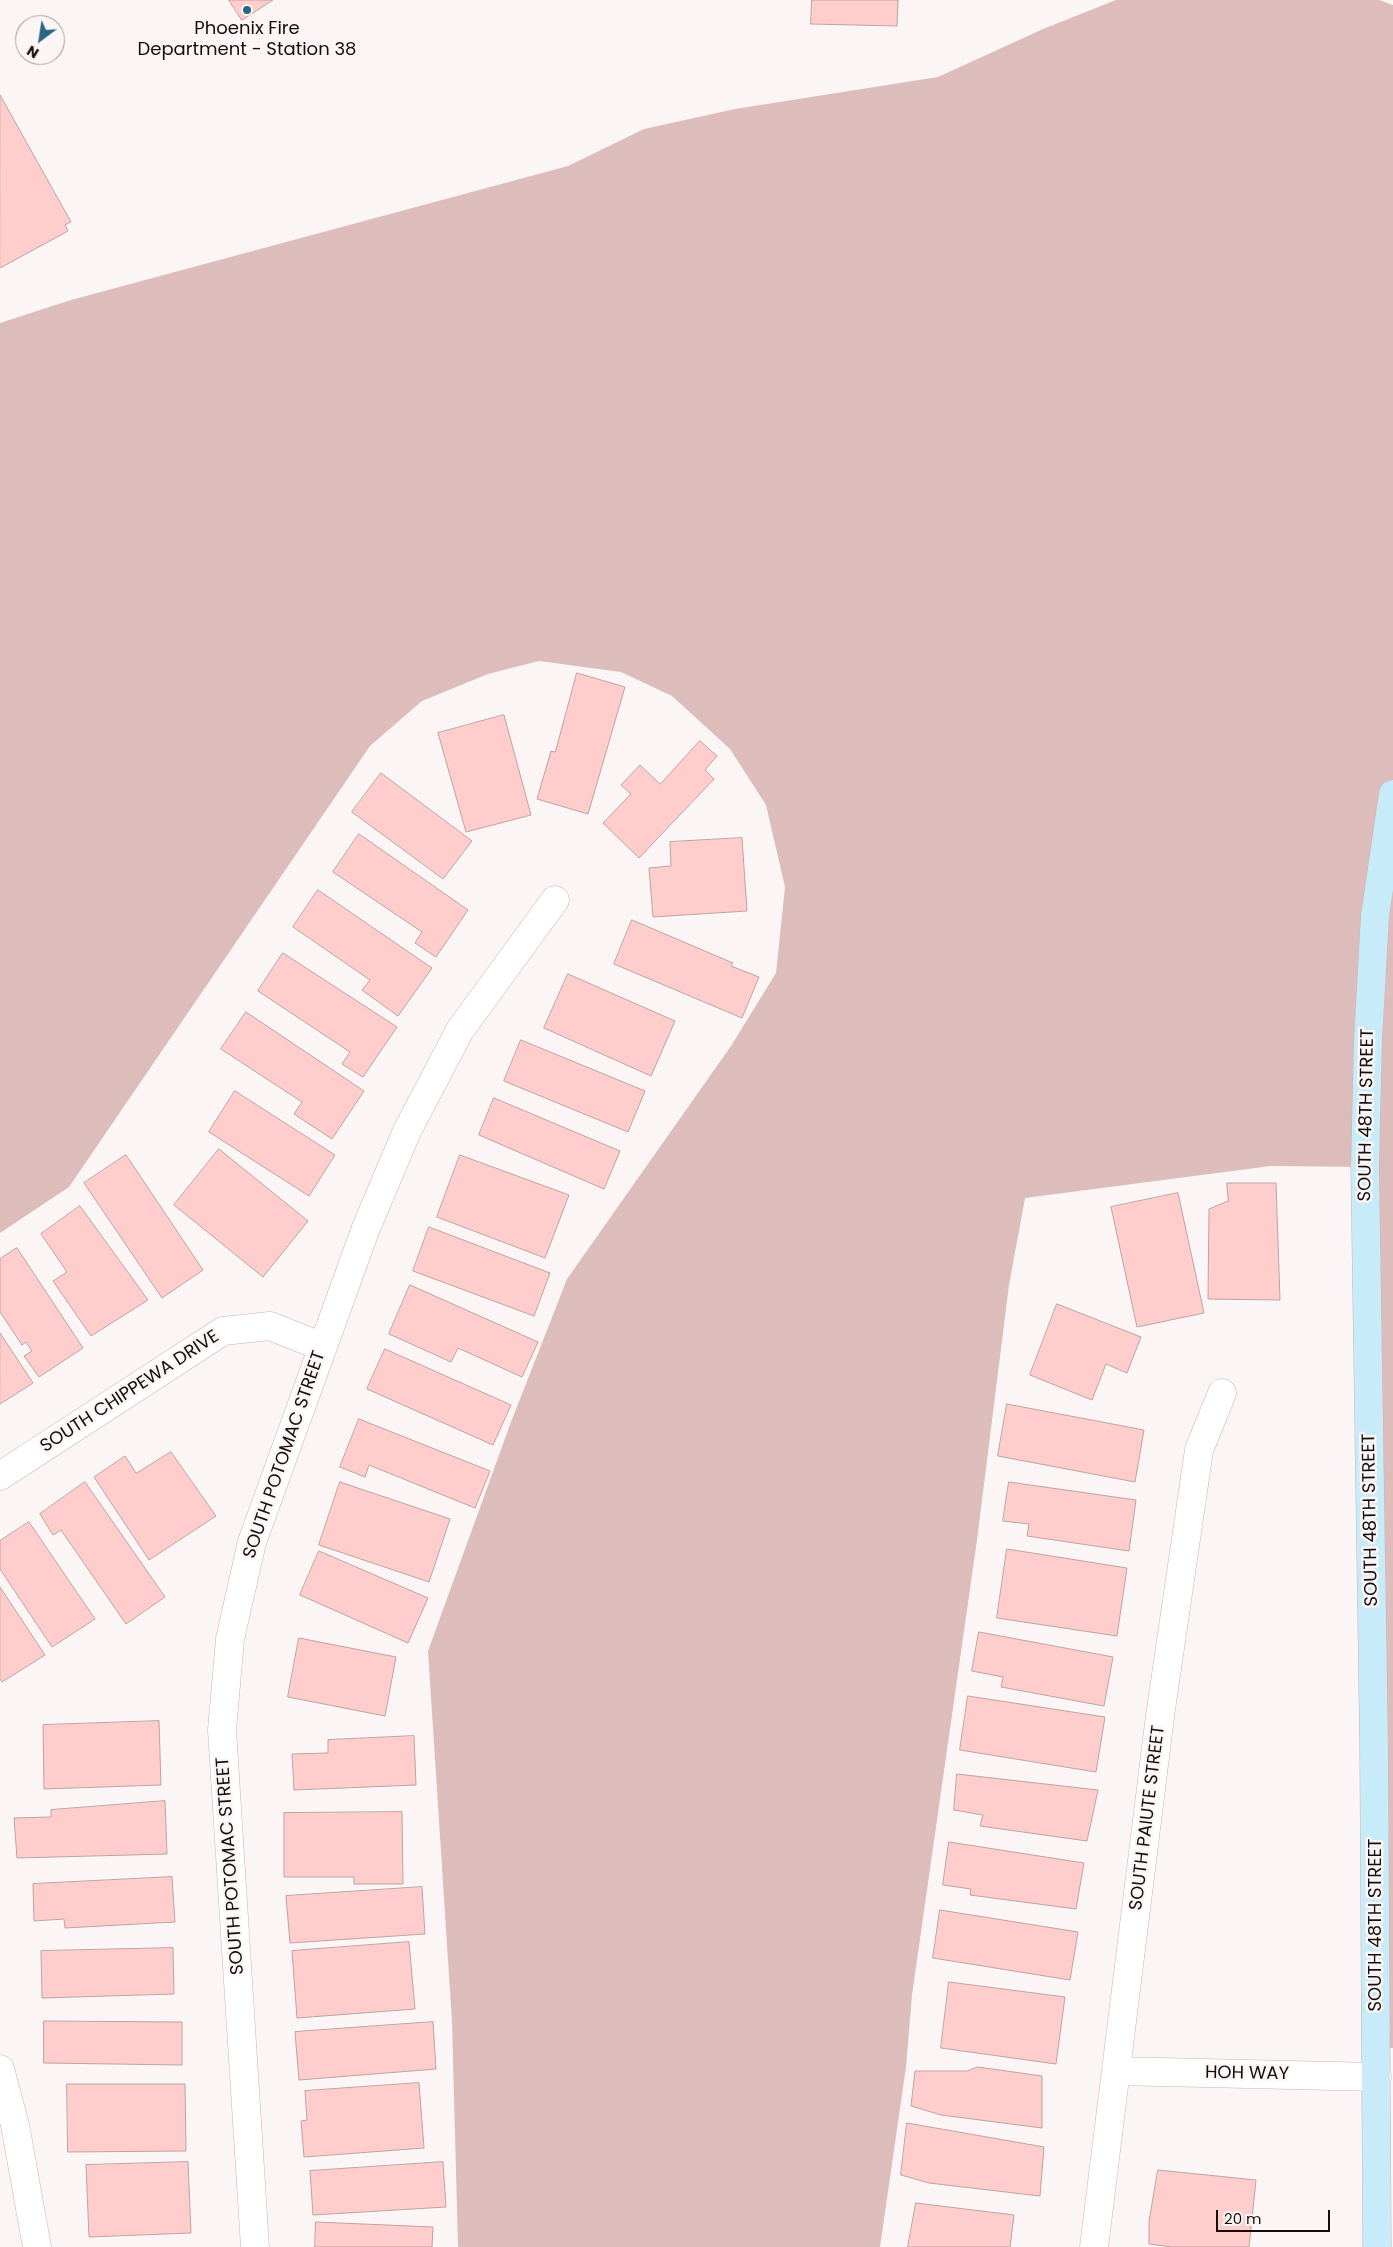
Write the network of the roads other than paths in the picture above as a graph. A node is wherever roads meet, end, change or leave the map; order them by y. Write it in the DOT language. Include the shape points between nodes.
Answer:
graph roads {
  1 [pos="1393,794"];
  2 [pos="555,900"];
  3 [pos="323,1347"];
  4 [pos="1222,1393"];
  5 [pos="0,1476"];
  6 [pos="0,2069"];
  7 [pos="1117,2070"];
  8 [pos="1377,2077"];
  9 [pos="37,2247"];
  10 [pos="255,2247"];
  11 [pos="1094,2247"];
  12 [pos="1377,2247"];
  1 -- 8 [label="main road, SOUTH 48TH STREET" via="1375,916 1365,1167"];
  2 -- 3 [label="street, SOUTH POTOMAC STREET" via="460,1030 407,1131 366,1228"];
  3 -- 5 [label="street, SOUTH CHIPPEWA DRIVE" via="270,1326 223,1331"];
  3 -- 10 [label="street, SOUTH POTOMAC STREET" via="252,1542 230,1639 222,1730"];
  4 -- 7 [label="street, SOUTH PAIUTE STREET" via="1199,1450 1160,1716"];
  6 -- 9 [label="street" via="15,2125"];
  7 -- 8 [label="street, HOH WAY"];
  7 -- 11 [label="street, SOUTH PAIUTE STREET"];
  8 -- 12 [label="main road, SOUTH 48TH STREET"];
}
